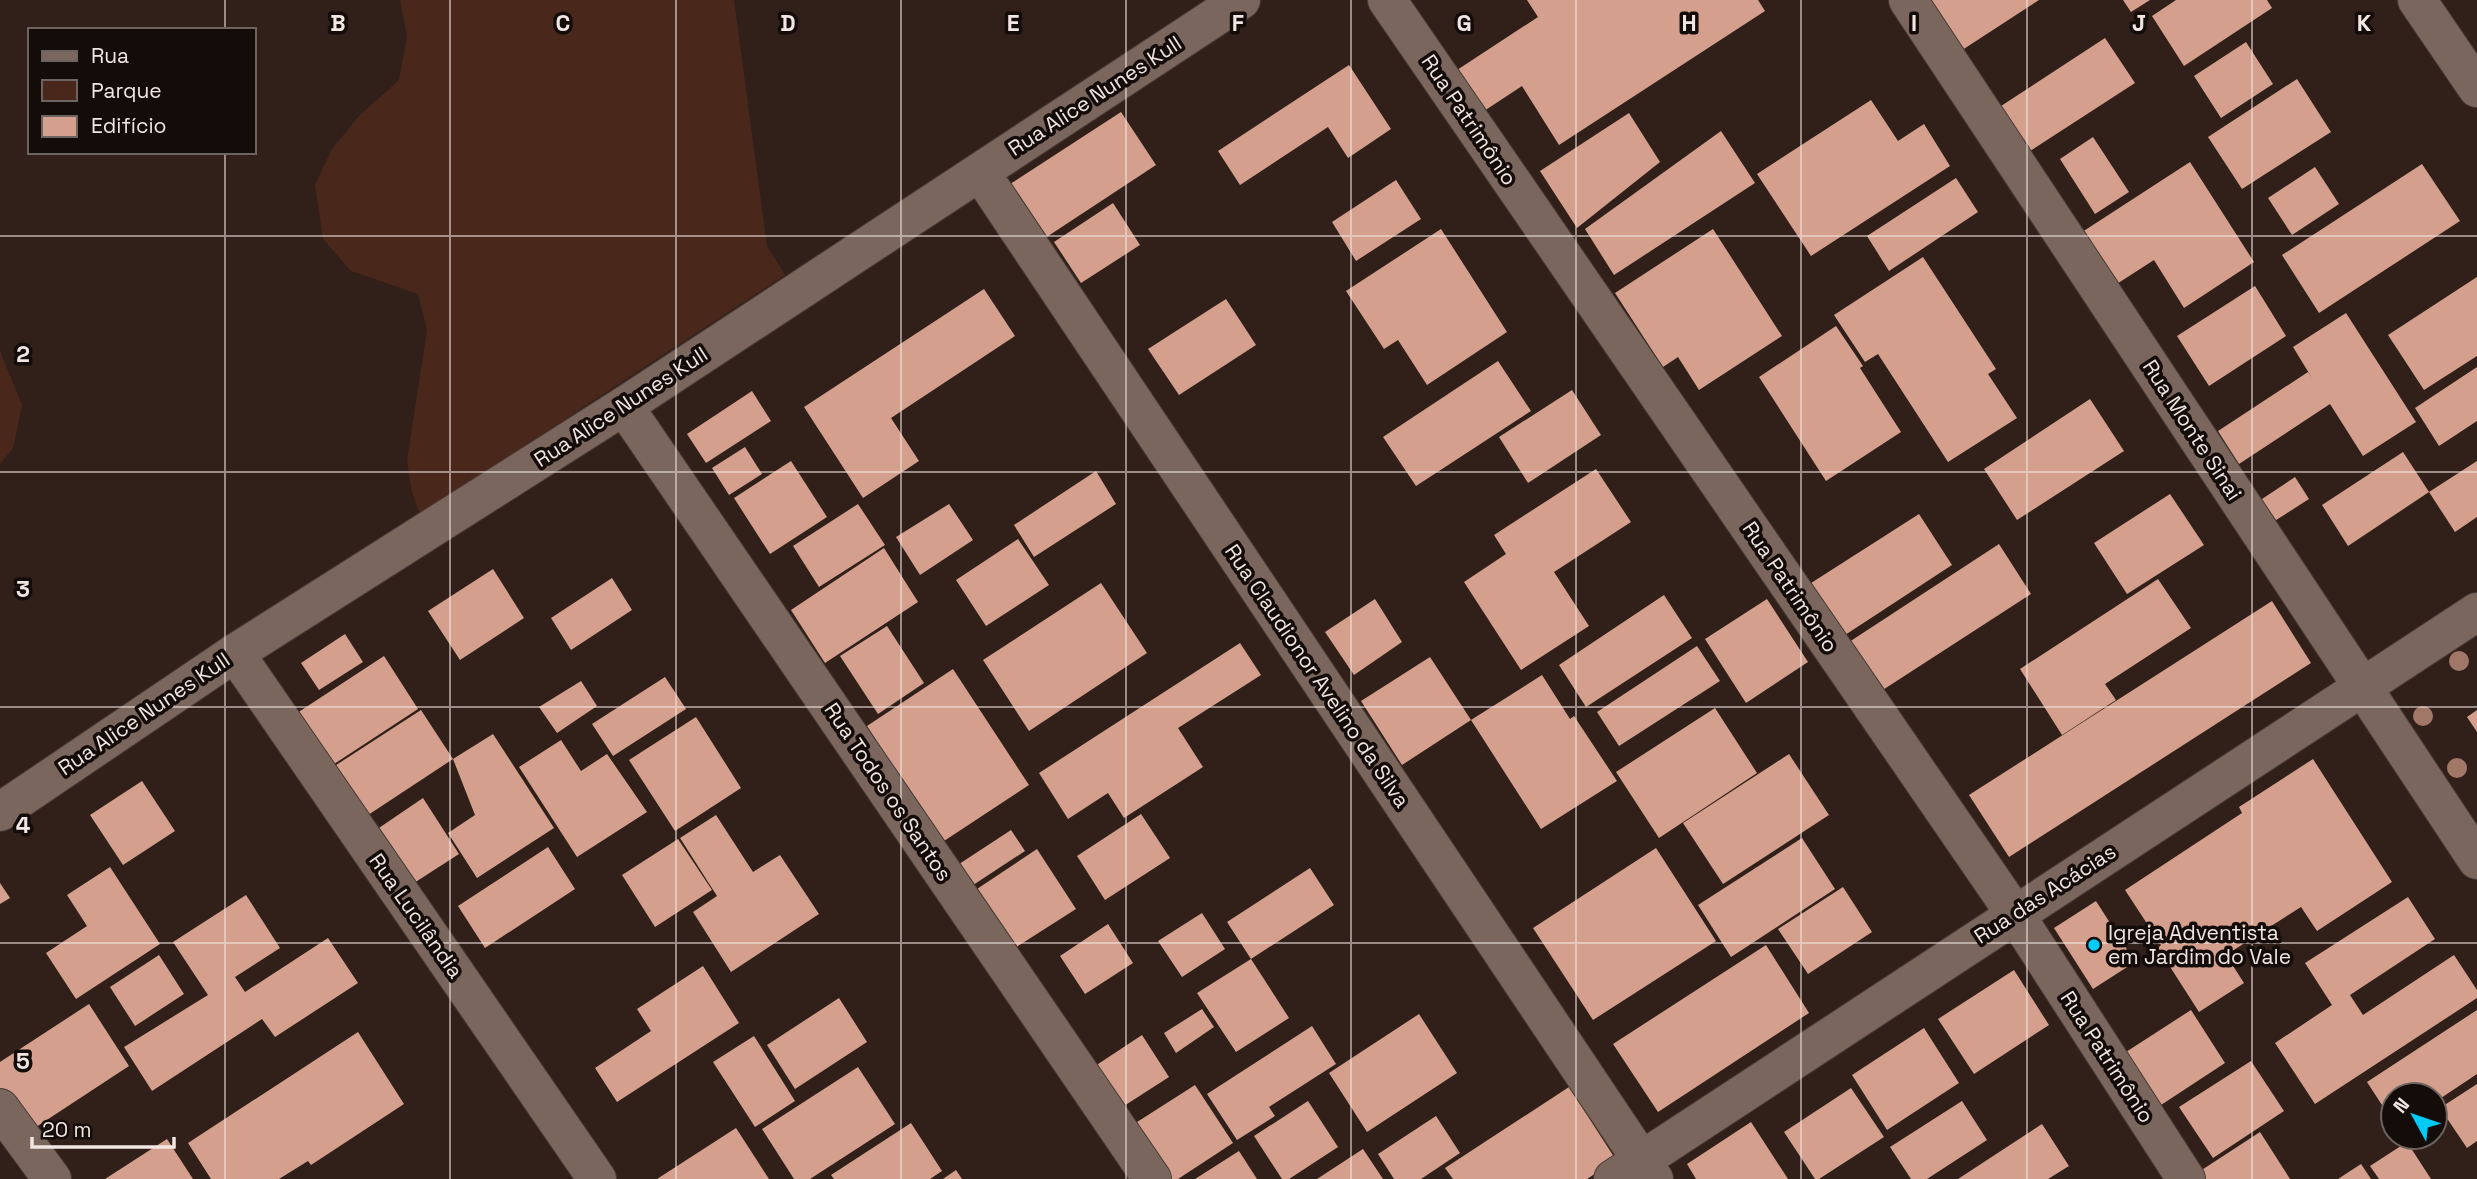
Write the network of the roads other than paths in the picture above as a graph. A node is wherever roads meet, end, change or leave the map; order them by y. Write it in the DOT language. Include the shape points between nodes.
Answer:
graph roads {
  1 [pos="1241,0"];
  2 [pos="1387,0"];
  3 [pos="1908,0"];
  4 [pos="2417,0"];
  5 [pos="2477,88"];
  6 [pos="980,172"];
  7 [pos="624,406"];
  8 [pos="2477,612"];
  9 [pos="235,653"];
  10 [pos="2361,688"];
  11 [pos="0,812"];
  12 [pos="2477,860"];
  13 [pos="2015,914"];
  14 [pos="0,1108"];
  15 [pos="1636,1173"];
  16 [pos="52,1179"];
  17 [pos="597,1179"];
  18 [pos="1152,1179"];
  19 [pos="2186,1179"];
  1 -- 6 [label="street, Rua Alice Nunes Kull"];
  2 -- 13 [label="street, Rua Patrimônio"];
  3 -- 10 [label="street, Rua Monte Sinai"];
  4 -- 5 [label="street"];
  6 -- 7 [label="street, Rua Alice Nunes Kull"];
  6 -- 15 [label="street, Rua Claudionor Avelino da Silva"];
  7 -- 9 [label="street, Rua Alice Nunes Kull"];
  7 -- 18 [label="street, Rua Todos os Santos"];
  8 -- 10 [label="street, Rua das Acácias"];
  9 -- 11 [label="street, Rua Alice Nunes Kull"];
  9 -- 17 [label="street, Rua Lucilândia"];
  10 -- 12 [label="street, Rua Monte Sinai"];
  10 -- 13 [label="street, Rua das Acácias"];
  13 -- 15 [label="street, Rua das Acácias"];
  13 -- 19 [label="street, Rua Patrimônio"];
  14 -- 16 [label="street"];
}
